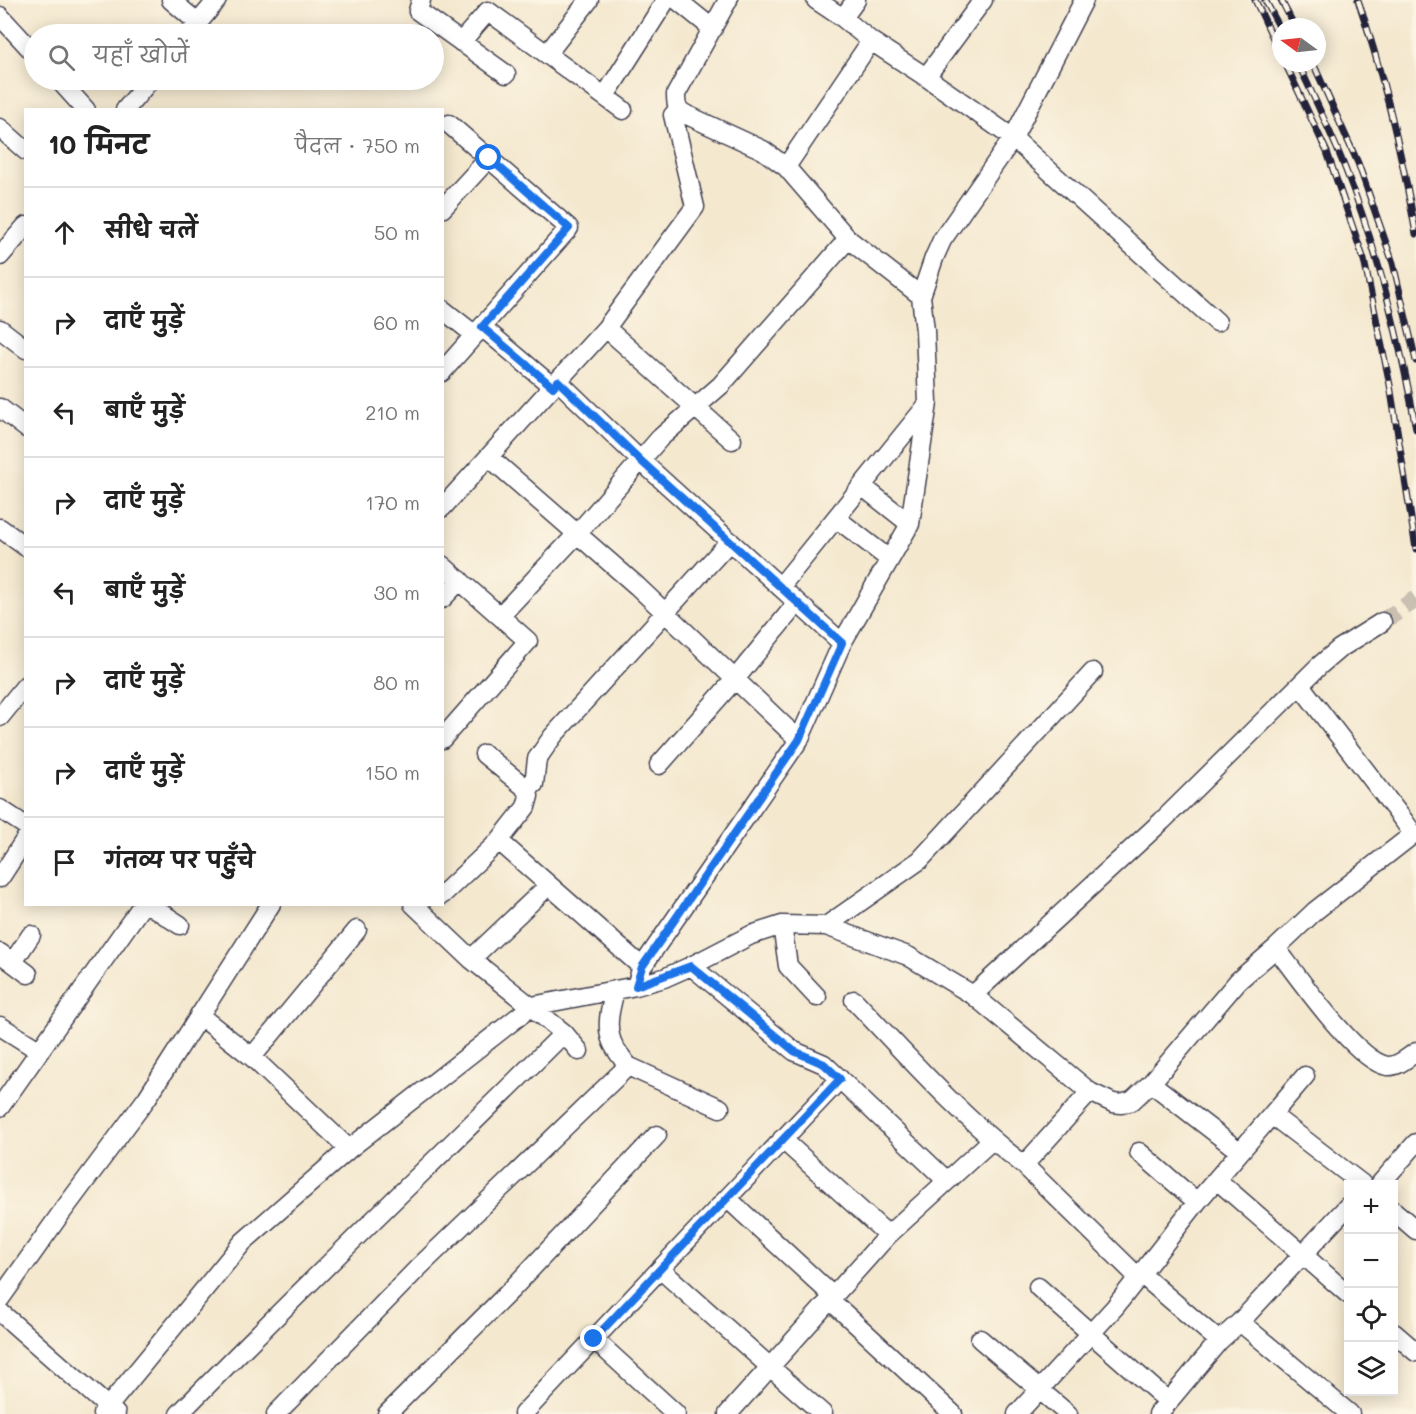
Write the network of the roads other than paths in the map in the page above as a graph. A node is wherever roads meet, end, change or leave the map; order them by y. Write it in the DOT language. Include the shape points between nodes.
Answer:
graph roads {
  1 [pos="171,0"];
  2 [pos="217,0"];
  3 [pos="421,0"];
  4 [pos="589,0"];
  5 [pos="666,0"];
  6 [pos="677,0"];
  7 [pos="728,0"];
  8 [pos="816,0"];
  9 [pos="856,0"];
  10 [pos="983,0"];
  11 [pos="1083,0"];
  12 [pos="492,6"];
  13 [pos="843,18"];
  14 [pos="189,24"];
  15 [pos="197,24"];
  16 [pos="435,24"];
  17 [pos="4,28"];
  18 [pos="713,29"];
  19 [pos="444,31"];
  20 [pos="871,41"];
  21 [pos="460,42"];
  22 [pos="24,45"];
  23 [pos="547,54"];
  24 [pos="506,74"];
  25 [pos="926,77"];
  26 [pos="68,90"];
  27 [pos="142,90"];
  28 [pos="605,96"];
  29 [pos="84,108"];
  30 [pos="127,108"];
  31 [pos="623,110"];
  32 [pos="673,115"];
  33 [pos="449,124"];
  34 [pos="0,128"];
  35 [pos="1013,138"];
  36 [pos="24,150"];
  37 [pos="489,158"];
  38 [pos="786,167"];
  39 [pos="444,208"];
  40 [pos="24,228"];
  41 [pos="848,239"];
  42 [pos="0,256"];
  43 [pos="921,296"];
  44 [pos="444,310"];
  45 [pos="1217,322"];
  46 [pos="606,328"];
  47 [pos="0,329"];
  48 [pos="479,331"];
  49 [pos="14,346"];
  50 [pos="444,370"];
  51 [pos="555,384"];
  52 [pos="928,403"];
  53 [pos="693,407"];
  54 [pos="0,408"];
  55 [pos="24,426"];
  56 [pos="732,440"];
  57 [pos="489,457"];
  58 [pos="640,460"];
  59 [pos="862,486"];
  60 [pos="444,506"];
  61 [pos="836,518"];
  62 [pos="910,524"];
  63 [pos="0,528"];
  64 [pos="577,534"];
  65 [pos="23,541"];
  66 [pos="730,541"];
  67 [pos="889,559"];
  68 [pos="444,567"];
  69 [pos="460,580"];
  70 [pos="780,587"];
  71 [pos="444,597"];
  72 [pos="797,603"];
  73 [pos="666,612"];
  74 [pos="500,616"];
  75 [pos="1382,622"];
  76 [pos="842,643"];
  77 [pos="1093,672"];
  78 [pos="736,678"];
  79 [pos="1300,686"];
  80 [pos="24,687"];
  81 [pos="0,717"];
  82 [pos="449,719"];
  83 [pos="444,734"];
  84 [pos="799,740"];
  85 [pos="484,754"];
  86 [pos="659,765"];
  87 [pos="527,789"];
  88 [pos="0,809"];
  89 [pos="24,825"];
  90 [pos="1414,840"];
  91 [pos="24,841"];
  92 [pos="499,841"];
  93 [pos="0,878"];
  94 [pos="548,886"];
  95 [pos="444,893"];
  96 [pos="140,906"];
  97 [pos="270,906"];
  98 [pos="423,907"];
  99 [pos="180,925"];
  100 [pos="782,925"];
  101 [pos="826,926"];
  102 [pos="357,930"];
  103 [pos="32,935"];
  104 [pos="1276,948"];
  105 [pos="7,957"];
  106 [pos="471,959"];
  107 [pos="691,966"];
  108 [pos="642,967"];
  109 [pos="28,974"];
  110 [pos="636,986"];
  111 [pos="615,990"];
  112 [pos="973,995"];
  113 [pos="818,997"];
  114 [pos="854,1000"];
  115 [pos="532,1006"];
  116 [pos="199,1015"];
  117 [pos="0,1026"];
  118 [pos="564,1033"];
  119 [pos="40,1051"];
  120 [pos="579,1052"];
  121 [pos="1416,1052"];
  122 [pos="252,1057"];
  123 [pos="628,1066"];
  124 [pos="1305,1077"];
  125 [pos="840,1079"];
  126 [pos="1151,1083"];
  127 [pos="1090,1092"];
  128 [pos="0,1107"];
  129 [pos="720,1108"];
  130 [pos="1272,1115"];
  131 [pos="657,1135"];
  132 [pos="782,1139"];
  133 [pos="992,1140"];
  134 [pos="1416,1143"];
  135 [pos="349,1149"];
  136 [pos="1239,1151"];
  137 [pos="1139,1152"];
  138 [pos="1022,1163"];
  139 [pos="1217,1180"];
  140 [pos="1356,1180"];
  141 [pos="1384,1180"];
  142 [pos="947,1181"];
  143 [pos="727,1198"];
  144 [pos="1197,1202"];
  145 [pos="1344,1211"];
  146 [pos="1398,1214"];
  147 [pos="1416,1230"];
  148 [pos="888,1235"];
  149 [pos="1304,1256"];
  150 [pos="660,1269"];
  151 [pos="1139,1276"];
  152 [pos="1038,1287"];
  153 [pos="1344,1291"];
  154 [pos="832,1298"];
  155 [pos="0,1299"];
  156 [pos="0,1312"];
  157 [pos="1240,1322"];
  158 [pos="1091,1334"];
  159 [pos="1398,1336"];
  160 [pos="594,1339"];
  161 [pos="980,1339"];
  162 [pos="1219,1341"];
  163 [pos="1416,1352"];
  164 [pos="772,1367"];
  165 [pos="1040,1390"];
  166 [pos="1164,1408"];
  167 [pos="108,1411"];
  168 [pos="179,1414"];
  169 [pos="276,1414"];
  170 [pos="387,1414"];
  171 [pos="523,1414"];
  172 [pos="676,1414"];
  173 [pos="728,1414"];
  174 [pos="823,1414"];
  175 [pos="953,1414"];
  176 [pos="1017,1414"];
  177 [pos="1068,1414"];
  178 [pos="1350,1414"];
  1 -- 14 [label="street"];
  2 -- 15 [label="street"];
  3 -- 16 [label="street" via="418,12"];
  4 -- 23 [label="street"];
  5 -- 28 [label="street"];
  6 -- 18 [label="street"];
  7 -- 18 [label="street"];
  8 -- 13 [label="street"];
  9 -- 13 [label="street"];
  10 -- 25 [label="street"];
  11 -- 35 [label="street"];
  12 -- 21 [label="street"];
  12 -- 23 [label="street"];
  13 -- 20 [label="street"];
  17 -- 22 [label="street"];
  18 -- 38 [label="street" via="676,94 676,105 687,115 763,150"];
  19 -- 21 [label="street"];
  20 -- 25 [label="street"];
  20 -- 38 [label="street"];
  21 -- 24 [label="street"];
  23 -- 28 [label="street"];
  25 -- 35 [label="street"];
  26 -- 29 [label="street"];
  27 -- 30 [label="street"];
  28 -- 31 [label="street"];
  32 -- 46 [label="street" via="695,207"];
  33 -- 37 [label="street"];
  34 -- 36 [label="street"];
  35 -- 43 [label="street" via="942,240"];
  35 -- 45 [label="street"];
  37 -- 39 [label="street"];
  37 -- 48 [label="street" via="569,228"];
  38 -- 41 [label="street"];
  40 -- 42 [label="street"];
  41 -- 43 [label="street"];
  41 -- 53 [label="street" via="721,385"];
  43 -- 52 [label="street"];
  44 -- 48 [label="street"];
  46 -- 51 [label="street"];
  46 -- 53 [label="street"];
  47 -- 49 [label="street"];
  48 -- 50 [label="street"];
  48 -- 51 [label="street"];
  51 -- 57 [label="street"];
  51 -- 58 [label="street"];
  52 -- 59 [label="street"];
  52 -- 62 [label="street"];
  53 -- 56 [label="street"];
  53 -- 58 [label="street"];
  54 -- 55 [label="street"];
  57 -- 60 [label="street"];
  57 -- 64 [label="street"];
  58 -- 64 [label="street"];
  58 -- 66 [label="street"];
  59 -- 61 [label="street"];
  59 -- 62 [label="street"];
  61 -- 67 [label="street"];
  61 -- 70 [label="street"];
  62 -- 67 [label="street"];
  63 -- 65 [label="street"];
  64 -- 73 [label="street"];
  64 -- 74 [label="street"];
  66 -- 70 [label="street"];
  66 -- 73 [label="street"];
  67 -- 76 [label="street"];
  68 -- 69 [label="street"];
  69 -- 71 [label="street"];
  69 -- 74 [label="street"];
  70 -- 72 [label="street"];
  72 -- 76 [label="street"];
  72 -- 78 [label="street"];
  73 -- 78 [label="street"];
  73 -- 87 [label="street" via="553,736 537,759 534,784"];
  74 -- 82 [label="street" via="528,641"];
  75 -- 79 [label="street" via="1339,649"];
  76 -- 84 [label="street"];
  77 -- 101 [label="street" via="920,860"];
  78 -- 84 [label="street"];
  78 -- 86 [label="street"];
  79 -- 90 [label="street" via="1404,821"];
  79 -- 112 [label="street" via="1162,822"];
  80 -- 81 [label="street"];
  82 -- 83 [label="street"];
  84 -- 108 [label="street"];
  85 -- 87 [label="street"];
  87 -- 92 [label="street" via="526,807"];
  88 -- 89 [label="street"];
  90 -- 104 [label="street" via="1315,911"];
  91 -- 93 [label="street"];
  92 -- 94 [label="street"];
  92 -- 95 [label="street"];
  94 -- 106 [label="street"];
  94 -- 108 [label="street"];
  96 -- 99 [label="street"];
  96 -- 119 [label="street"];
  97 -- 116 [label="street"];
  98 -- 106 [label="street"];
  100 -- 101 [label="street"];
  100 -- 107 [label="street" via="751,935"];
  100 -- 113 [label="street" via="788,966"];
  101 -- 112 [label="street" via="908,956"];
  102 -- 122 [label="street"];
  103 -- 105 [label="street"];
  104 -- 121 [label="street" via="1365,1054 1385,1066 1395,1066"];
  104 -- 126 [label="street" via="1238,981"];
  105 -- 109 [label="street"];
  106 -- 115 [label="street"];
  107 -- 110 [label="street"];
  107 -- 125 [label="street" via="794,1051 824,1064"];
  108 -- 110 [label="street"];
  110 -- 111 [label="street"];
  111 -- 115 [label="street"];
  111 -- 123 [label="street" via="609,1012 610,1035"];
  112 -- 127 [label="street"];
  114 -- 133 [label="street"];
  115 -- 118 [label="street"];
  115 -- 135 [label="street"];
  116 -- 122 [label="street"];
  116 -- 155 [label="street" via="147,1098"];
  117 -- 119 [label="street"];
  118 -- 120 [label="street"];
  118 -- 168 [label="street"];
  119 -- 128 [label="street"];
  122 -- 135 [label="street"];
  123 -- 129 [label="street"];
  123 -- 169 [label="street" via="419,1267"];
  124 -- 130 [label="street"];
  125 -- 132 [label="street"];
  125 -- 142 [label="street"];
  126 -- 127 [label="street" via="1132,1101 1121,1104"];
  126 -- 136 [label="street"];
  127 -- 138 [label="street"];
  130 -- 136 [label="street"];
  130 -- 140 [label="street"];
  131 -- 170 [label="street"];
  132 -- 143 [label="street"];
  132 -- 148 [label="street"];
  133 -- 138 [label="street"];
  133 -- 142 [label="street"];
  134 -- 141 [label="street"];
  135 -- 167 [label="street" via="243,1242"];
  136 -- 139 [label="street"];
  137 -- 144 [label="street"];
  138 -- 151 [label="street"];
  139 -- 144 [label="street"];
  139 -- 149 [label="street"];
  142 -- 148 [label="street"];
  143 -- 150 [label="street"];
  143 -- 154 [label="street"];
  144 -- 151 [label="street"];
  145 -- 149 [label="street"];
  146 -- 147 [label="street"];
  148 -- 154 [label="street"];
  149 -- 153 [label="street"];
  149 -- 157 [label="street"];
  150 -- 160 [label="street"];
  150 -- 164 [label="street"];
  151 -- 158 [label="street"];
  151 -- 162 [label="street"];
  152 -- 158 [label="street"];
  154 -- 164 [label="street"];
  154 -- 175 [label="street"];
  156 -- 167 [label="street"];
  157 -- 162 [label="street"];
  157 -- 178 [label="street"];
  158 -- 165 [label="street"];
  158 -- 166 [label="street"];
  159 -- 163 [label="street"];
  160 -- 171 [label="street"];
  160 -- 172 [label="street"];
  161 -- 165 [label="street"];
  162 -- 166 [label="street"];
  164 -- 173 [label="street"];
  164 -- 174 [label="street"];
  165 -- 176 [label="street"];
  165 -- 177 [label="street"];
}
